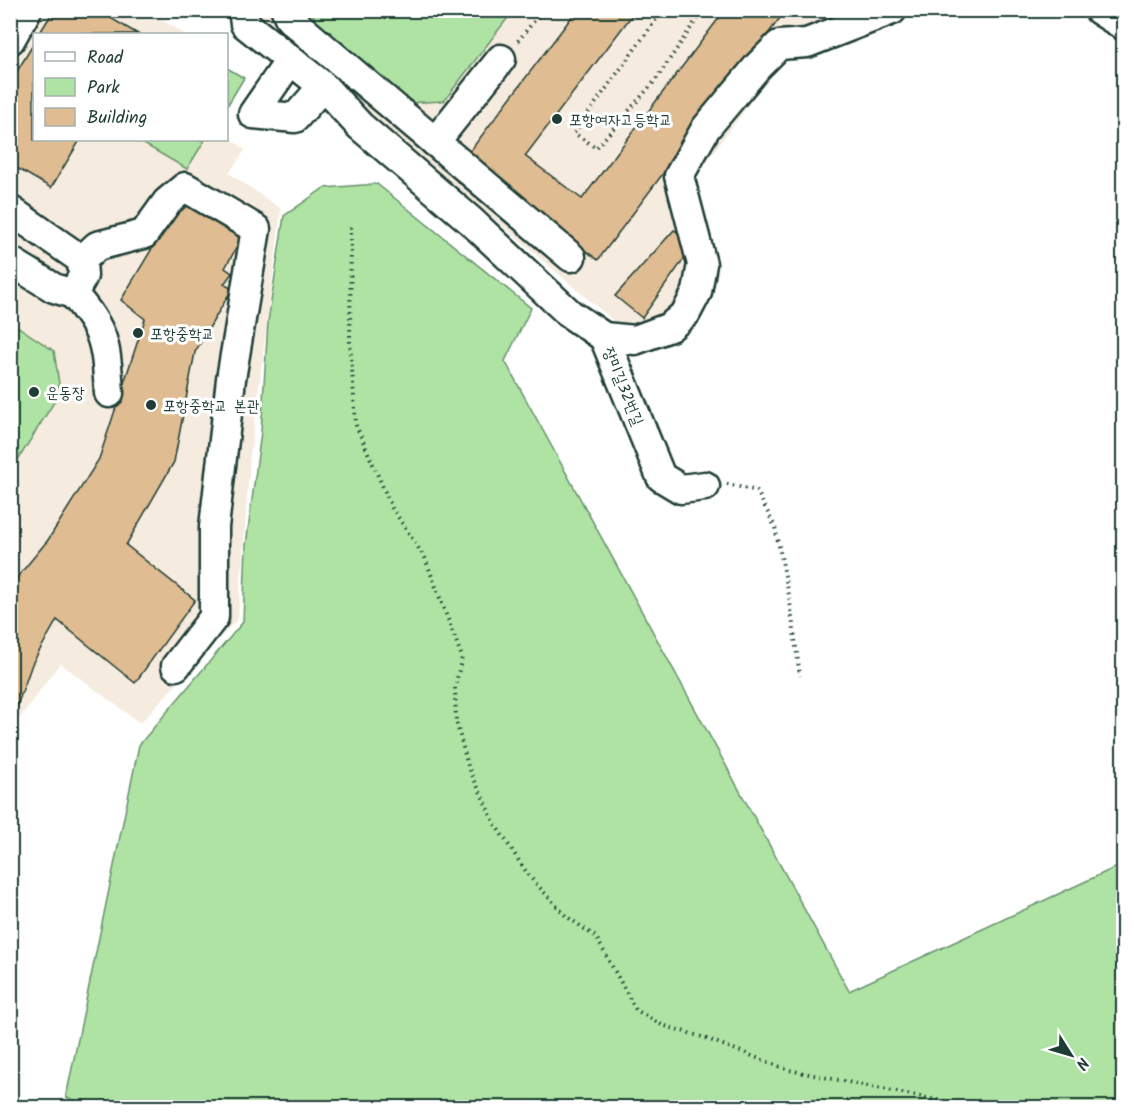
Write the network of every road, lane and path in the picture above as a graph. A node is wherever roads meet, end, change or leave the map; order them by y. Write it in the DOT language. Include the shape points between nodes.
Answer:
graph roads {
  1 [pos="27,10"];
  2 [pos="243,10"];
  3 [pos="286,10"];
  4 [pos="543,10"];
  5 [pos="663,10"];
  6 [pos="703,10"];
  7 [pos="892,10"];
  8 [pos="1099,10"];
  9 [pos="1124,26"];
  10 [pos="10,40"];
  11 [pos="501,59"];
  12 [pos="289,62"];
  13 [pos="323,86"];
  14 [pos="435,142"];
  15 [pos="10,210"];
  16 [pos="351,227"];
  17 [pos="571,257"];
  18 [pos="82,260"];
  19 [pos="10,261"];
  20 [pos="73,294"];
  21 [pos="604,337"];
  22 [pos="109,393"];
  23 [pos="705,486"];
  24 [pos="176,666"];
  25 [pos="800,676"];
  26 [pos="976,1107"];
  1 -- 10 [label="street"];
  2 -- 12 [label="street" via="245,24"];
  3 -- 14 [label="street" via="290,19"];
  4 -- 11 [label="path"];
  5 -- 6 [label="path" via="574,133 596,148 655,81"];
  7 -- 21 [label="street, 장미길32번길" via="807,43 779,45 758,66 706,128 679,176 702,264 697,292 686,314 670,327 634,340"];
  8 -- 9 [label="street"];
  11 -- 14 [label="street"];
  12 -- 13 [label="street"];
  12 -- 13 [label="street" via="253,114 295,118"];
  13 -- 21 [label="street" via="360,126 471,221 570,314"];
  14 -- 17 [label="street"];
  15 -- 18 [label="street"];
  16 -- 26 [label="path" via="350,342 356,425 392,508 425,558 462,657 455,687 456,721 468,766 496,826 529,876 566,916 596,937 636,1010 662,1025 789,1070"];
  18 -- 20 [label="street" via="83,276"];
  18 -- 24 [label="street" via="97,246 144,234 167,202 184,187 256,229 231,379 214,527 213,618"];
  19 -- 20 [label="street" via="54,288"];
  20 -- 22 [label="street" via="89,312 106,344"];
  21 -- 23 [label="street, 장미길32번길" via="661,477 681,489"];
  23 -- 25 [label="path" via="731,484 757,491 775,527"];
}
